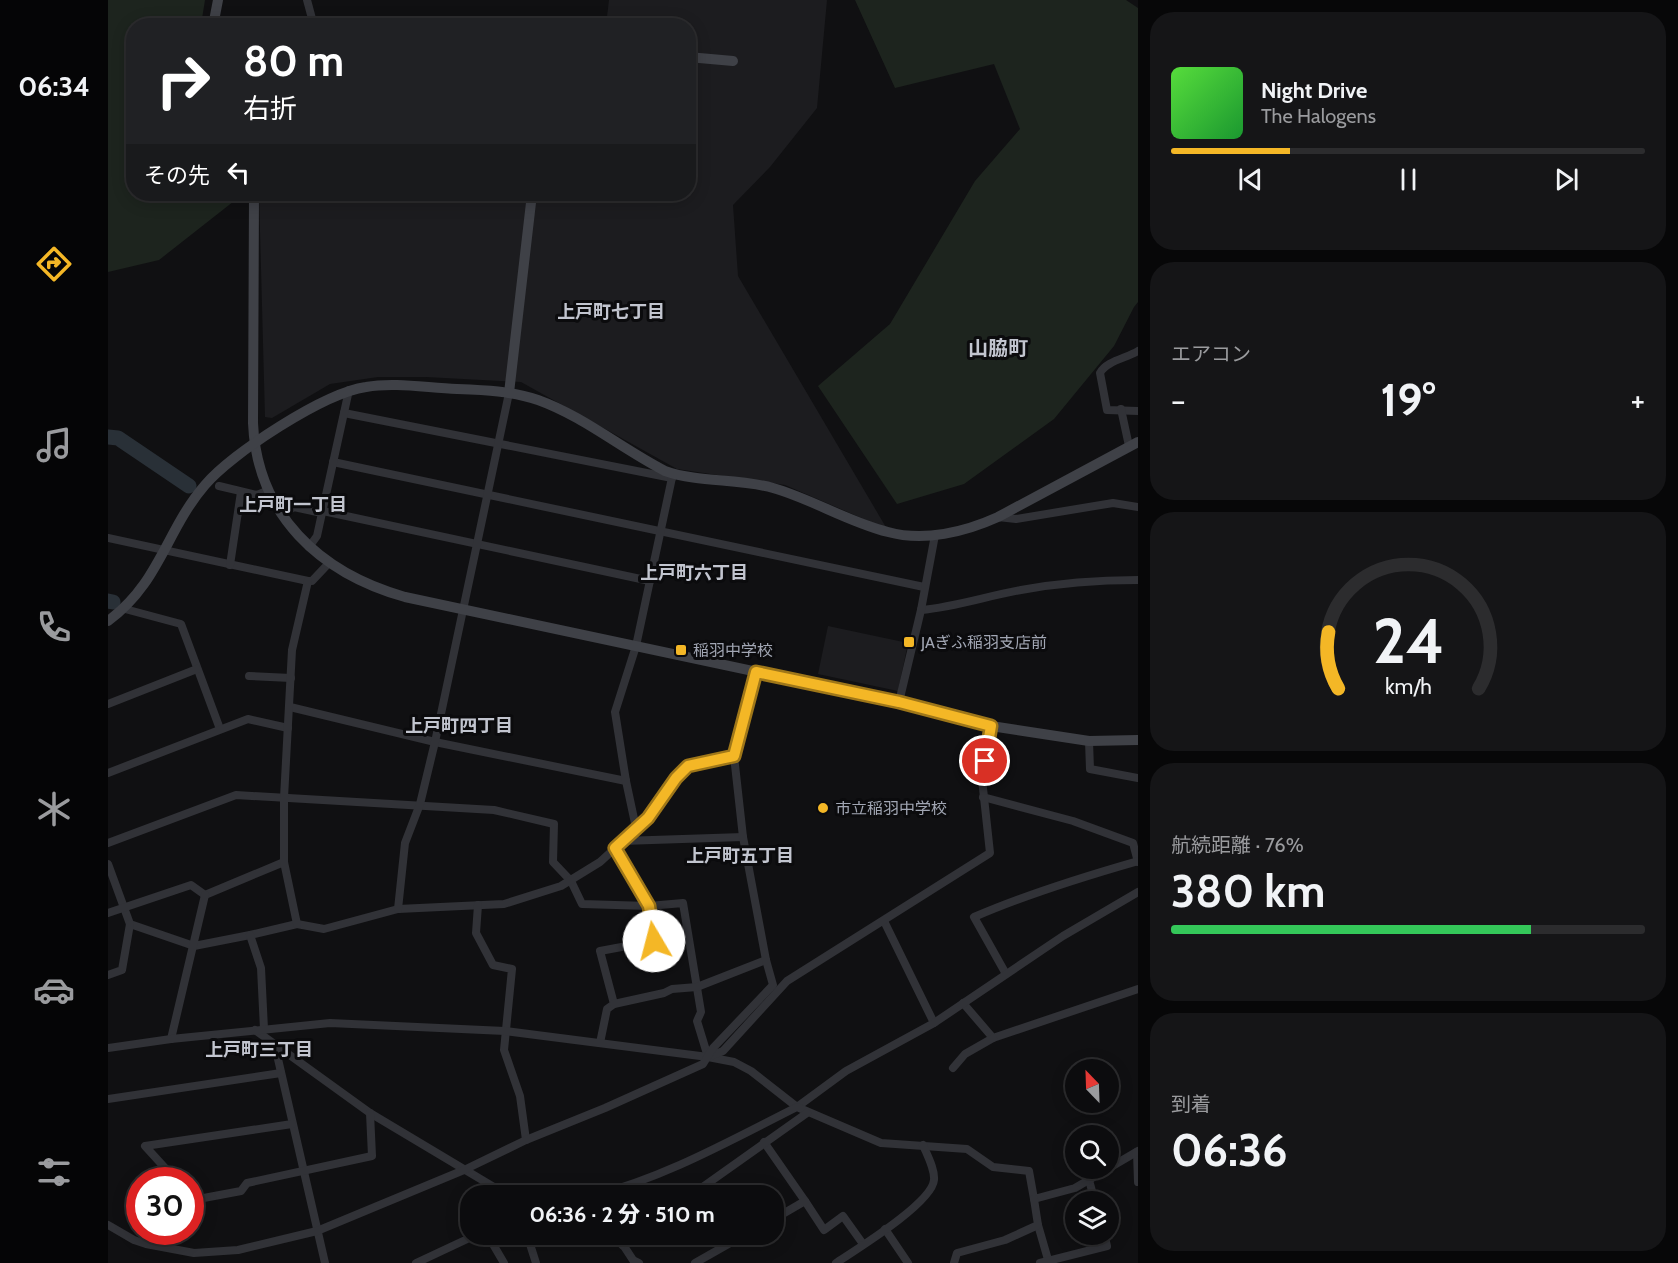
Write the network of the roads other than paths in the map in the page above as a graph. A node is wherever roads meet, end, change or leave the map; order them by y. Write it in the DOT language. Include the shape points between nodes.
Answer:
graph roads {
  1 [pos="218,0"];
  2 [pos="307,0"];
  3 [pos="215,18"];
  4 [pos="312,18"];
  5 [pos="696,58"];
  6 [pos="733,61"];
  7 [pos="254,201"];
  8 [pos="531,201"];
  9 [pos="1138,351"];
  10 [pos="349,390"];
  11 [pos="509,393"];
  12 [pos="1121,409"];
  13 [pos="1138,411"];
  14 [pos="344,413"];
  15 [pos="254,444"];
  16 [pos="499,444"];
  17 [pos="1134,444"];
  18 [pos="333,462"];
  19 [pos="672,476"];
  20 [pos="219,486"];
  21 [pos="269,490"];
  22 [pos="241,492"];
  23 [pos="488,494"];
  24 [pos="1138,507"];
  25 [pos="322,512"];
  26 [pos="282,515"];
  27 [pos="998,517"];
  28 [pos="660,531"];
  29 [pos="935,535"];
  30 [pos="108,538"];
  31 [pos="478,544"];
  32 [pos="309,547"];
  33 [pos="166,551"];
  34 [pos="329,563"];
  35 [pos="230,565"];
  36 [pos="1138,580"];
  37 [pos="308,581"];
  38 [pos="650,581"];
  39 [pos="924,587"];
  40 [pos="124,609"];
  41 [pos="464,609"];
  42 [pos="921,610"];
  43 [pos="108,621"];
  44 [pos="636,646"];
  45 [pos="197,669"];
  46 [pos="756,672"];
  47 [pos="249,676"];
  48 [pos="291,678"];
  49 [pos="899,702"];
  50 [pos="108,704"];
  51 [pos="290,707"];
  52 [pos="991,726"];
  53 [pos="288,728"];
  54 [pos="220,729"];
  55 [pos="1138,740"];
  56 [pos="1089,741"];
  57 [pos="435,742"];
  58 [pos="734,756"];
  59 [pos="108,773"];
  60 [pos="1138,778"];
  61 [pos="626,781"];
  62 [pos="982,797"];
  63 [pos="284,798"];
  64 [pos="420,804"];
  65 [pos="636,828"];
  66 [pos="743,837"];
  67 [pos="622,841"];
  68 [pos="108,843"];
  69 [pos="615,848"];
  70 [pos="1138,861"];
  71 [pos="284,862"];
  72 [pos="108,864"];
  73 [pos="571,880"];
  74 [pos="1138,894"];
  75 [pos="206,895"];
  76 [pos="478,905"];
  77 [pos="649,906"];
  78 [pos="124,907"];
  79 [pos="398,909"];
  80 [pos="108,913"];
  81 [pos="884,921"];
  82 [pos="130,924"];
  83 [pos="297,924"];
  84 [pos="250,935"];
  85 [pos="194,945"];
  86 [pos="766,960"];
  87 [pos="1006,974"];
  88 [pos="108,975"];
  89 [pos="698,987"];
  90 [pos="1138,988"];
  91 [pos="963,1003"];
  92 [pos="614,1004"];
  93 [pos="934,1023"];
  94 [pos="259,1030"];
  95 [pos="505,1031"];
  96 [pos="993,1038"];
  97 [pos="171,1039"];
  98 [pos="600,1043"];
  99 [pos="275,1046"];
  100 [pos="108,1048"];
  101 [pos="708,1057"];
  102 [pos="953,1068"];
  103 [pos="281,1073"];
  104 [pos="108,1099"];
  105 [pos="797,1107"];
  106 [pos="370,1113"];
  107 [pos="807,1113"];
  108 [pos="292,1124"];
  109 [pos="526,1140"];
  110 [pos="764,1142"];
  111 [pos="923,1145"];
  112 [pos="1138,1152"];
  113 [pos="164,1167"];
  114 [pos="303,1170"];
  115 [pos="464,1170"];
  116 [pos="1089,1180"];
  117 [pos="1138,1182"];
  118 [pos="490,1185"];
  119 [pos="625,1185"];
  120 [pos="705,1185"];
  121 [pos="1092,1191"];
  122 [pos="204,1198"];
  123 [pos="1034,1199"];
  124 [pos="806,1201"];
  125 [pos="784,1213"];
  126 [pos="108,1225"];
  127 [pos="1038,1225"];
  128 [pos="885,1229"];
  129 [pos="317,1231"];
  130 [pos="460,1242"];
  131 [pos="863,1244"];
  132 [pos="493,1245"];
  133 [pos="531,1245"];
  134 [pos="622,1245"];
  135 [pos="727,1245"];
  136 [pos="1107,1245"];
  137 [pos="634,1262"];
  138 [pos="1046,1262"];
  139 [pos="325,1263"];
  140 [pos="416,1263"];
  141 [pos="504,1263"];
  142 [pos="536,1263"];
  143 [pos="695,1263"];
  144 [pos="836,1263"];
  145 [pos="908,1263"];
  146 [pos="954,1263"];
  1 -- 3 [label="street"];
  2 -- 4 [label="street"];
  5 -- 6 [label="street"];
  7 -- 15 [label="street"];
  8 -- 11 [label="street"];
  9 -- 12 [label="street" via="1106,366 1100,373 1107,410"];
  10 -- 11 [label="street" via="388,386"];
  10 -- 14 [label="street"];
  10 -- 15 [label="street"];
  11 -- 16 [label="street"];
  11 -- 19 [label="street" via="548,404"];
  12 -- 13 [label="street"];
  12 -- 17 [label="street"];
  14 -- 16 [label="street"];
  14 -- 18 [label="street"];
  15 -- 21 [label="street"];
  15 -- 33 [label="street" via="221,467 203,486"];
  16 -- 19 [label="street"];
  16 -- 23 [label="street"];
  17 -- 27 [label="street"];
  18 -- 23 [label="street"];
  18 -- 25 [label="street"];
  19 -- 28 [label="street"];
  19 -- 29 [label="street" via="772,488 890,533"];
  20 -- 22 [label="street"];
  21 -- 22 [label="street" via="257,495"];
  21 -- 26 [label="street"];
  22 -- 35 [label="street"];
  23 -- 28 [label="street"];
  23 -- 31 [label="street"];
  24 -- 27 [label="street" via="1113,503 1016,519"];
  25 -- 26 [label="street" via="294,507"];
  25 -- 31 [label="street"];
  25 -- 32 [label="street" via="317,536"];
  26 -- 32 [label="street"];
  27 -- 29 [label="street" via="976,527"];
  28 -- 38 [label="street"];
  28 -- 39 [label="street"];
  29 -- 39 [label="street"];
  30 -- 33 [label="street"];
  31 -- 38 [label="street"];
  31 -- 41 [label="street"];
  32 -- 34 [label="street"];
  33 -- 35 [label="street"];
  33 -- 40 [label="street"];
  34 -- 37 [label="street" via="312,582"];
  34 -- 41 [label="street" via="375,588"];
  35 -- 37 [label="street"];
  36 -- 42 [label="street" via="1024,589"];
  37 -- 48 [label="street" via="292,650"];
  38 -- 44 [label="street"];
  39 -- 42 [label="street"];
  40 -- 43 [label="street"];
  40 -- 45 [label="street" via="181,624"];
  41 -- 44 [label="street"];
  41 -- 57 [label="street"];
  42 -- 49 [label="street"];
  44 -- 46 [label="street"];
  44 -- 61 [label="street" via="615,712"];
  45 -- 50 [label="street"];
  45 -- 54 [label="street"];
  46 -- 49 [label="street"];
  46 -- 58 [label="street"];
  47 -- 48 [label="street"];
  48 -- 51 [label="street"];
  49 -- 52 [label="street"];
  51 -- 53 [label="street"];
  51 -- 57 [label="street"];
  52 -- 56 [label="street"];
  52 -- 62 [label="street"];
  53 -- 54 [label="street" via="248,719"];
  53 -- 63 [label="street"];
  54 -- 59 [label="street"];
  55 -- 56 [label="street"];
  56 -- 60 [label="street" via="1090,769"];
  57 -- 61 [label="street"];
  57 -- 64 [label="street"];
  58 -- 65 [label="street" via="688,766"];
  58 -- 66 [label="street"];
  61 -- 65 [label="street"];
  62 -- 70 [label="street" via="1073,821 1133,843"];
  62 -- 81 [label="street" via="990,853"];
  63 -- 64 [label="street"];
  63 -- 68 [label="street" via="236,795"];
  63 -- 71 [label="street"];
  64 -- 73 [label="street" via="494,810 554,824 553,862"];
  64 -- 79 [label="street" via="405,843"];
  65 -- 67 [label="street"];
  66 -- 67 [label="street"];
  66 -- 86 [label="street"];
  67 -- 69 [label="street"];
  69 -- 73 [label="street"];
  69 -- 77 [label="street"];
  70 -- 87 [label="street" via="1058,884 974,917"];
  71 -- 75 [label="street"];
  71 -- 83 [label="street"];
  72 -- 78 [label="street"];
  73 -- 76 [label="street" via="544,893 504,904"];
  73 -- 77 [label="street" via="582,904"];
  74 -- 87 [label="street" via="1071,931"];
  75 -- 78 [label="street" via="191,885"];
  75 -- 85 [label="street"];
  76 -- 79 [label="street"];
  76 -- 95 [label="street" via="476,933 493,964 512,969"];
  77 -- 89 [label="street" via="683,903"];
  77 -- 92 [label="street" via="654,941 600,951"];
  78 -- 80 [label="street"];
  78 -- 82 [label="street"];
  79 -- 83 [label="street" via="324,929"];
  81 -- 93 [label="street"];
  81 -- 101 [label="street" via="787,981 723,1051"];
  82 -- 85 [label="street"];
  82 -- 88 [label="street" via="122,970"];
  83 -- 84 [label="street"];
  84 -- 85 [label="street"];
  84 -- 94 [label="street" via="261,968"];
  85 -- 97 [label="street"];
  86 -- 89 [label="street"];
  86 -- 101 [label="street" via="773,985"];
  87 -- 91 [label="street"];
  89 -- 92 [label="street"];
  89 -- 101 [label="street" via="701,1012 697,1021"];
  90 -- 96 [label="street"];
  91 -- 93 [label="street"];
  91 -- 96 [label="street"];
  92 -- 98 [label="street" via="607,1009"];
  93 -- 105 [label="street" via="846,1071"];
  94 -- 95 [label="street" via="330,1023"];
  94 -- 97 [label="street"];
  94 -- 99 [label="street"];
  95 -- 98 [label="street"];
  95 -- 109 [label="street" via="504,1050 520,1096"];
  96 -- 102 [label="street" via="965,1054"];
  97 -- 100 [label="street"];
  98 -- 101 [label="street"];
  99 -- 103 [label="street"];
  99 -- 106 [label="street"];
  101 -- 105 [label="street" via="734,1062 751,1071"];
  101 -- 109 [label="street" via="703,1064"];
  103 -- 104 [label="street"];
  103 -- 108 [label="street"];
  105 -- 107 [label="street"];
  105 -- 119 [label="street" via="670,1169"];
  106 -- 114 [label="street" via="372,1156"];
  106 -- 115 [label="street"];
  107 -- 110 [label="street"];
  107 -- 111 [label="street" via="881,1143"];
  108 -- 113 [label="street" via="145,1146"];
  108 -- 114 [label="street"];
  109 -- 115 [label="street"];
  110 -- 120 [label="street"];
  110 -- 124 [label="street"];
  111 -- 123 [label="street" via="968,1149 993,1167 1029,1171"];
  111 -- 128 [label="street" via="934,1181 916,1207"];
  112 -- 116 [label="street"];
  112 -- 117 [label="street"];
  114 -- 122 [label="street" via="247,1183 241,1191"];
  114 -- 129 [label="street"];
  115 -- 118 [label="street"];
  115 -- 129 [label="street"];
  116 -- 121 [label="street"];
  116 -- 123 [label="street"];
  123 -- 127 [label="street"];
  124 -- 125 [label="street"];
  124 -- 131 [label="street" via="824,1230 843,1216"];
  126 -- 129 [label="street" via="146,1244 194,1253 238,1250"];
  127 -- 138 [label="street"];
  127 -- 146 [label="street" via="1005,1240 957,1253"];
  128 -- 131 [label="street"];
  128 -- 145 [label="street"];
  129 -- 139 [label="street"];
  130 -- 140 [label="street"];
  131 -- 144 [label="street"];
  132 -- 141 [label="street"];
  133 -- 142 [label="street"];
  134 -- 137 [label="street"];
  135 -- 143 [label="street"];
  136 -- 138 [label="street"];
}
